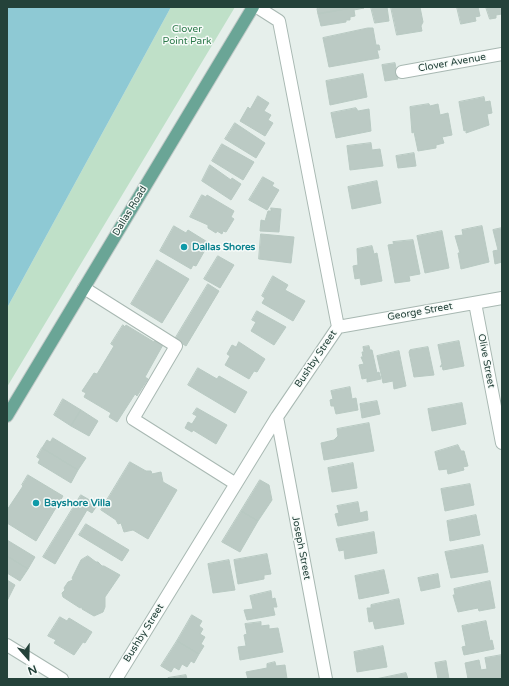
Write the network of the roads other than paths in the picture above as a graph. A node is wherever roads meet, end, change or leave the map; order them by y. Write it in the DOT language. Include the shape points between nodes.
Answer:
graph roads {
  1 [pos="255,7"];
  2 [pos="502,54"];
  3 [pos="402,72"];
  4 [pos="84,288"];
  5 [pos="502,298"];
  6 [pos="475,303"];
  7 [pos="338,327"];
  8 [pos="7,416"];
  9 [pos="277,418"];
  10 [pos="502,443"];
  11 [pos="236,484"];
  12 [pos="7,645"];
  13 [pos="62,679"];
  14 [pos="116,679"];
  15 [pos="326,679"];
  1 -- 4 [label="main road, Dallas Road"];
  1 -- 7 [label="street, Bushby Street" via="279,21"];
  2 -- 3 [label="street, Clover Avenue"];
  4 -- 8 [label="main road, Dallas Road"];
  4 -- 11 [label="street" via="176,346 133,419"];
  5 -- 6 [label="street, George Street"];
  6 -- 7 [label="street, George Street"];
  6 -- 10 [label="street, Olive Street"];
  7 -- 9 [label="street, Bushby Street"];
  9 -- 11 [label="street, Bushby Street"];
  9 -- 15 [label="street, Joseph Street"];
  11 -- 14 [label="street, Bushby Street"];
  12 -- 13 [label="street"];
}
